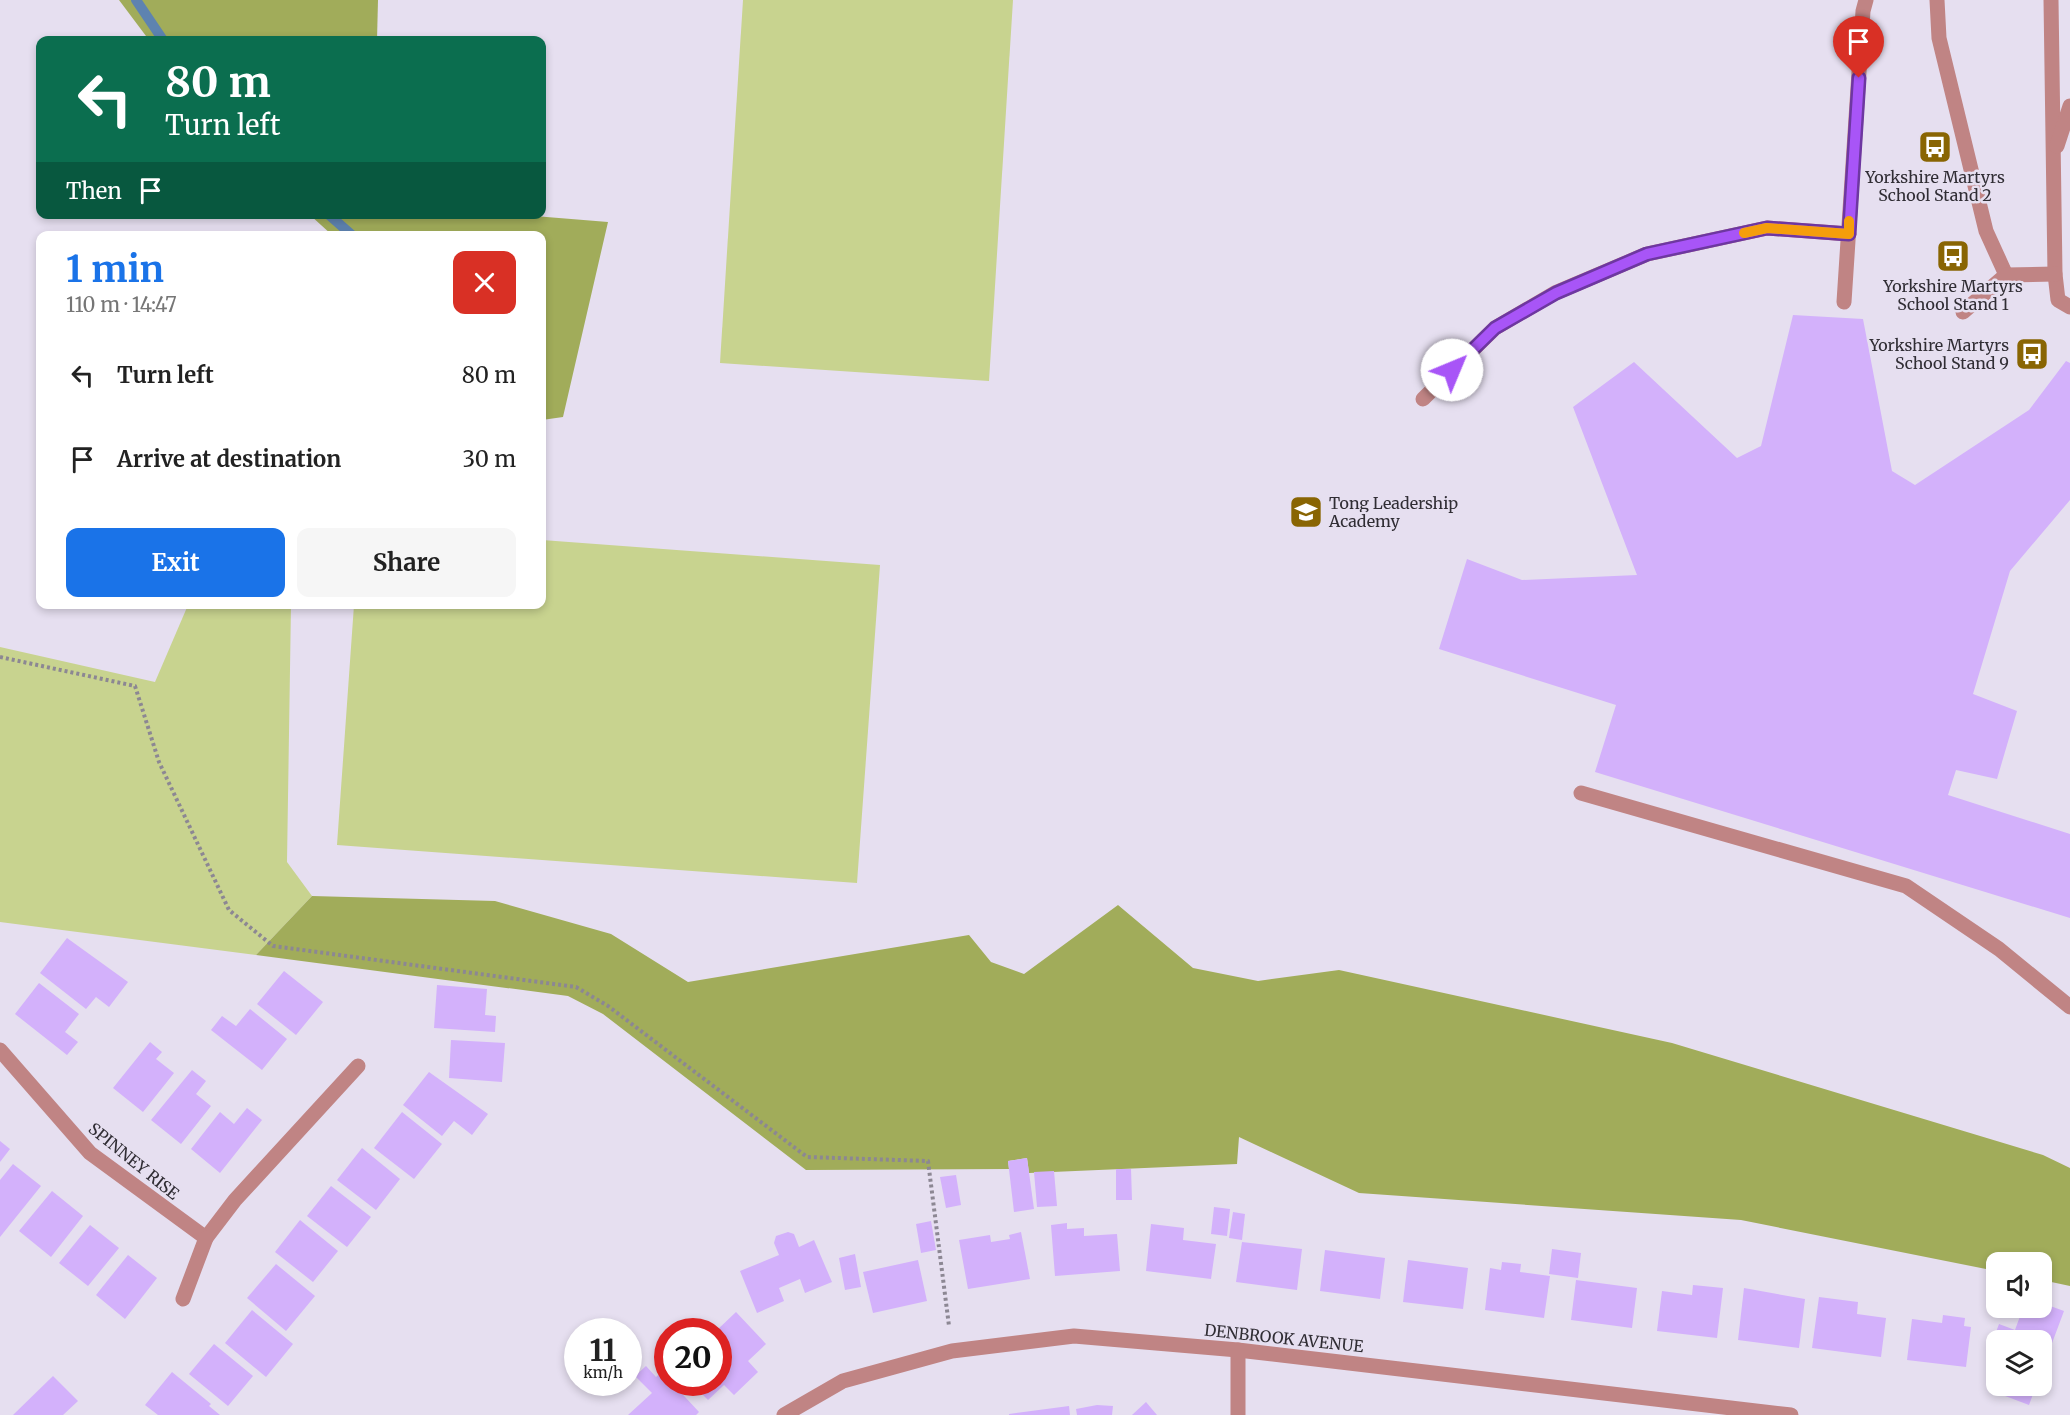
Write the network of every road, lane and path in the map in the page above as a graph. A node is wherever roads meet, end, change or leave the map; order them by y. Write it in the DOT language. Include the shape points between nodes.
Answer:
graph roads {
  1 [pos="1866,0"];
  2 [pos="1937,0"];
  3 [pos="2051,0"];
  4 [pos="2070,106"];
  5 [pos="2053,157"];
  6 [pos="1849,234"];
  7 [pos="2006,274"];
  8 [pos="2055,274"];
  9 [pos="1844,302"];
  10 [pos="2070,307"];
  11 [pos="1963,312"];
  12 [pos="1423,399"];
  13 [pos="0,657"];
  14 [pos="1581,793"];
  15 [pos="2070,1007"];
  16 [pos="0,1050"];
  17 [pos="358,1066"];
  18 [pos="206,1238"];
  19 [pos="183,1299"];
  20 [pos="1238,1350"];
  21 [pos="952,1351"];
  22 [pos="784,1415"];
  23 [pos="1238,1415"];
  24 [pos="1791,1415"];
  1 -- 6 [label="street"];
  2 -- 7 [label="street" via="1939,38 1983,220"];
  3 -- 5 [label="street"];
  4 -- 5 [label="street"];
  5 -- 8 [label="street"];
  6 -- 9 [label="street"];
  6 -- 12 [label="street" via="1767,228 1647,254 1556,293 1495,328"];
  7 -- 8 [label="street"];
  7 -- 11 [label="street"];
  8 -- 10 [label="street" via="2058,300"];
  13 -- 21 [label="path" via="135,686 159,762 229,910 273,946 576,987 608,1006 807,1157 928,1161"];
  14 -- 15 [label="street" via="1906,886 1999,948"];
  16 -- 18 [label="street, SPINNEY RISE" via="90,1153"];
  17 -- 18 [label="street" via="235,1200"];
  18 -- 19 [label="street"];
  20 -- 21 [label="street, DENBROOK AVENUE" via="1074,1336"];
  20 -- 23 [label="street"];
  20 -- 24 [label="street, DENBROOK AVENUE"];
  21 -- 22 [label="street, DENBROOK AVENUE" via="843,1381"];
}
